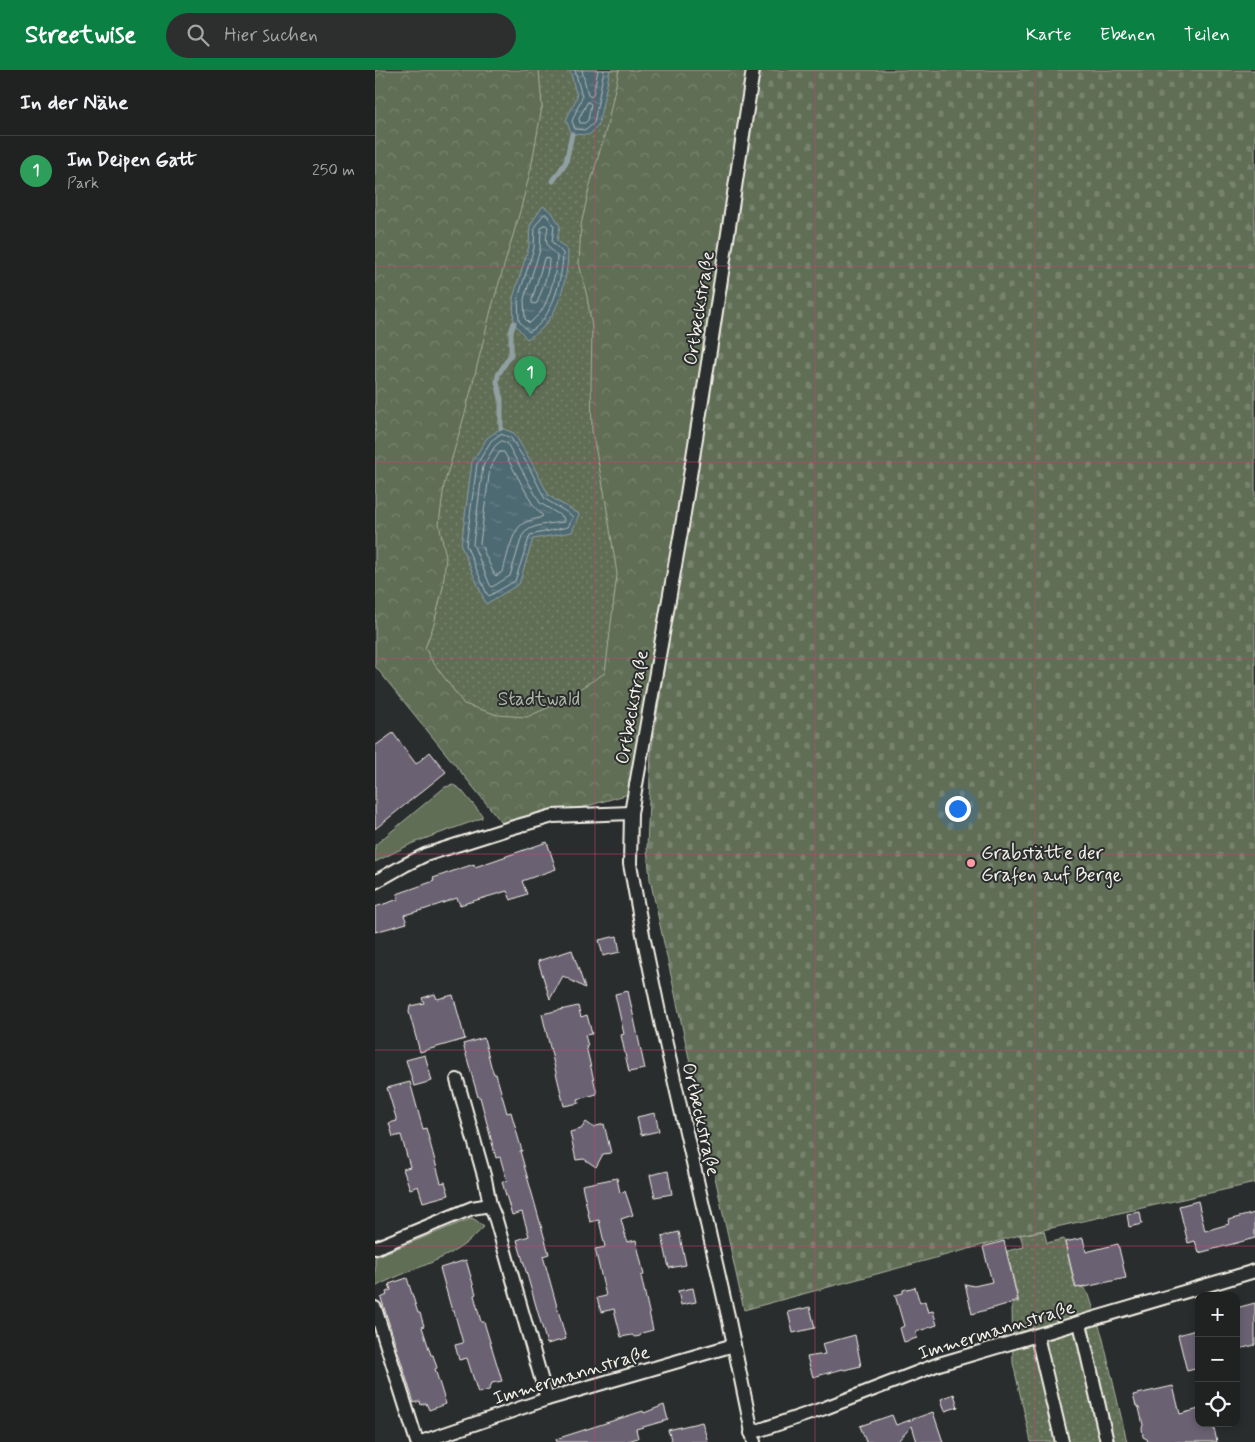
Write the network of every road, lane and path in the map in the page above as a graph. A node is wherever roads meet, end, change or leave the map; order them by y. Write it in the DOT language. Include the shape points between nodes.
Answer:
graph roads {
  1 [pos="753,70"];
  2 [pos="631,813"];
  3 [pos="375,882"];
  4 [pos="457,1080"];
  5 [pos="490,1205"];
  6 [pos="375,1248"];
  7 [pos="1255,1271"];
  8 [pos="375,1308"];
  9 [pos="1080,1323"];
  10 [pos="1037,1336"];
  11 [pos="734,1345"];
  12 [pos="547,1399"];
  13 [pos="752,1438"];
  14 [pos="417,1442"];
  15 [pos="421,1442"];
  16 [pos="1062,1442"];
  17 [pos="1107,1442"];
  1 -- 2 [label="street, Ortbeckstraße" via="682,523"];
  2 -- 3 [label="street" via="553,816 425,855"];
  2 -- 11 [label="street, Ortbeckstraße" via="630,864 644,940"];
  4 -- 5 [label="street"];
  5 -- 6 [label="street" via="472,1208"];
  5 -- 12 [label="street"];
  7 -- 9 [label="street, Immermannstraße"];
  8 -- 14 [label="street"];
  9 -- 10 [label="street, Immermannstraße"];
  9 -- 17 [label="street"];
  10 -- 13 [label="street, Immermannstraße" via="939,1364"];
  10 -- 16 [label="street"];
  11 -- 12 [label="street, Immermannstraße"];
  11 -- 13 [label="street, Ortbeckstraße"];
  12 -- 15 [label="street, Immermannstraße"];
}
